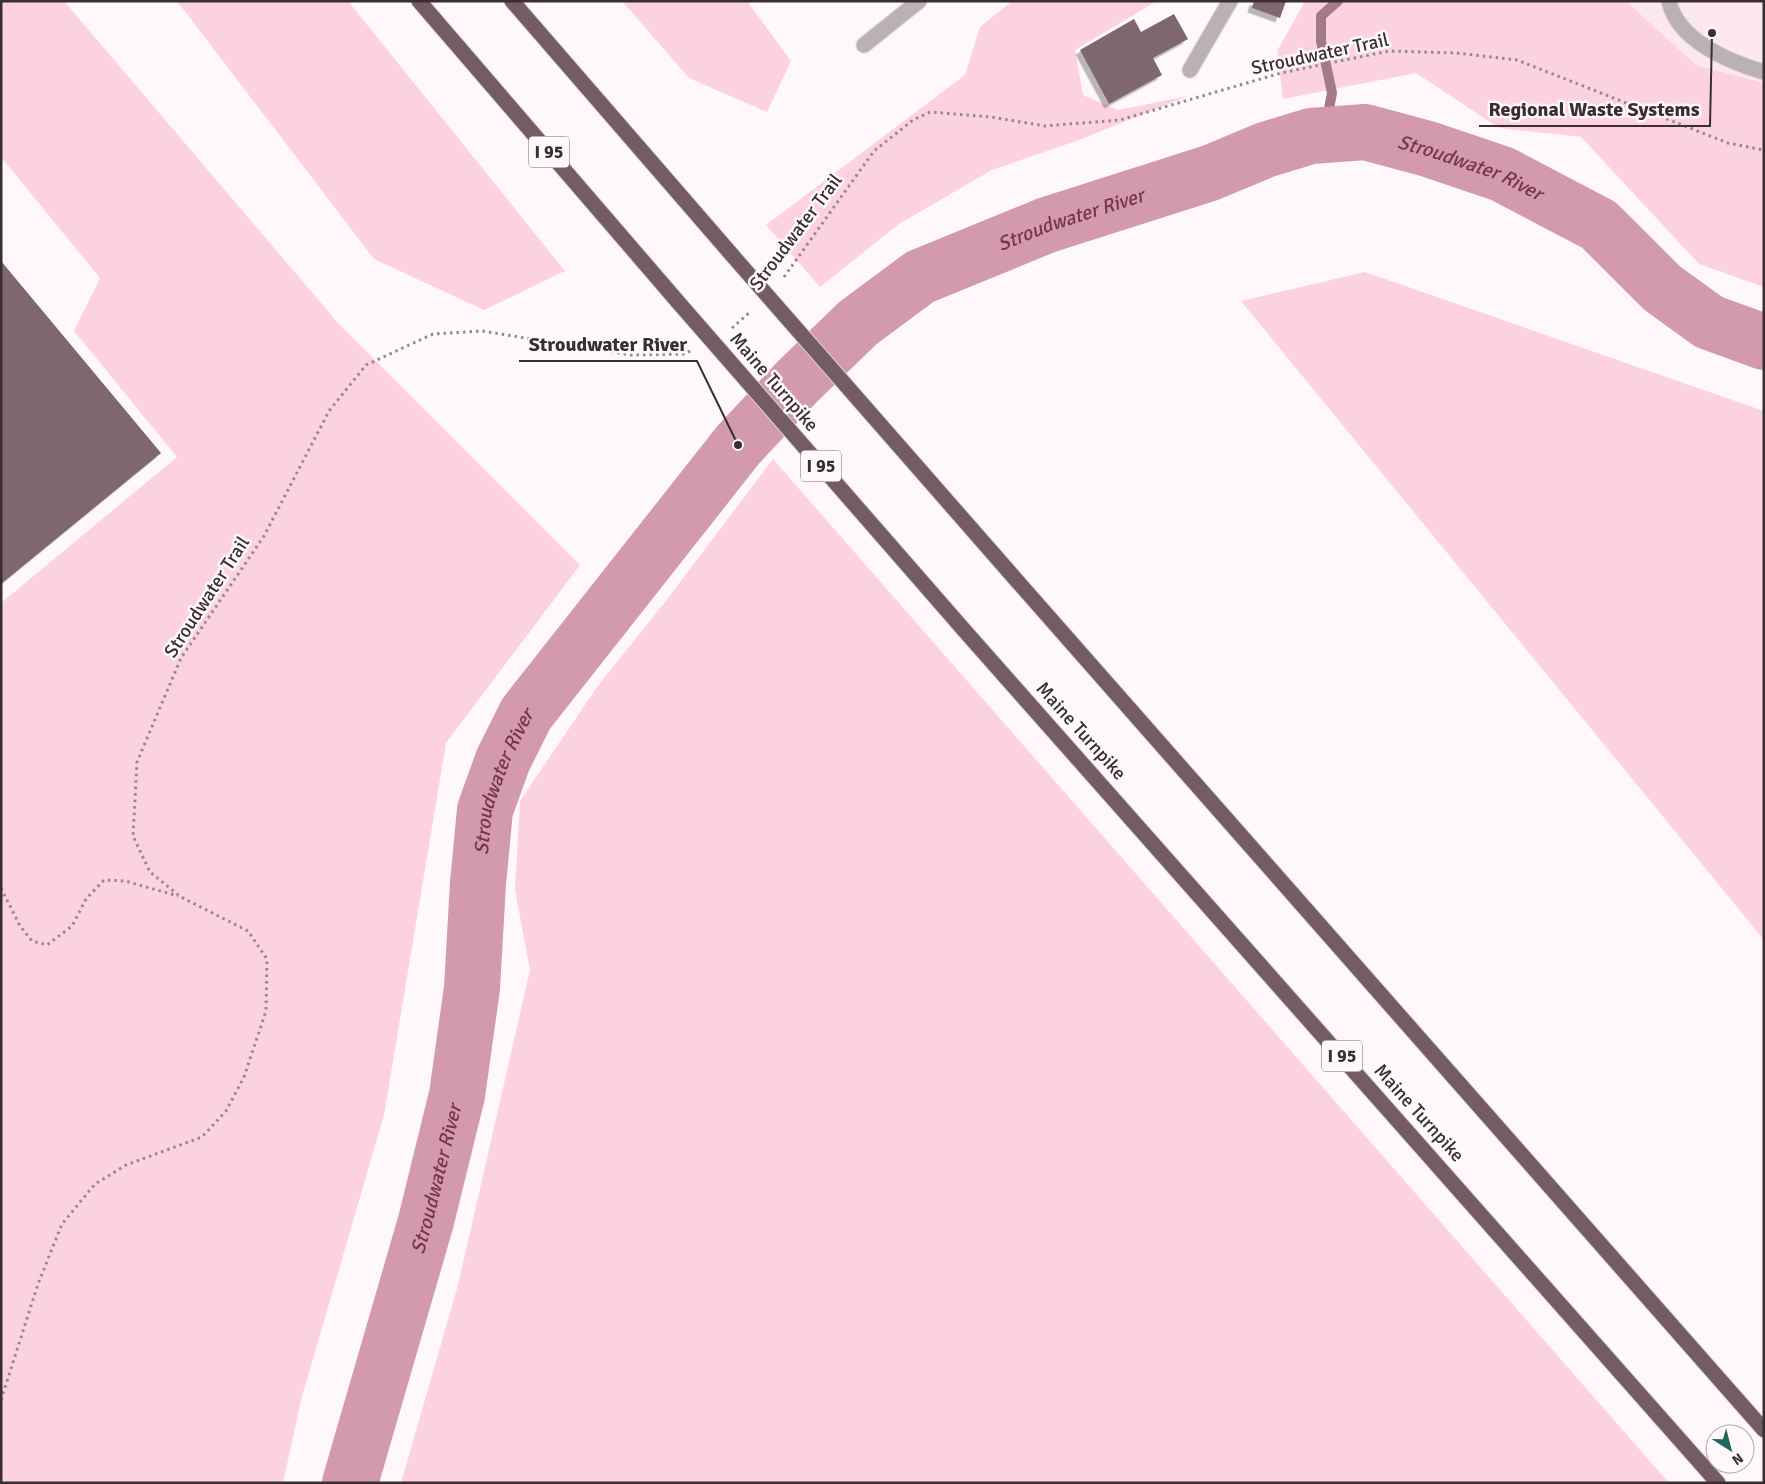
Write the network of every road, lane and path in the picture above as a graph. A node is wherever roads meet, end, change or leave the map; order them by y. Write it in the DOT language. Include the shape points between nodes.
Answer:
graph roads {
  1 [pos="419,1"];
  2 [pos="512,1"];
  3 [pos="919,1"];
  4 [pos="1230,1"];
  5 [pos="1669,1"];
  6 [pos="864,45"];
  7 [pos="1190,70"];
  8 [pos="1764,72"];
  9 [pos="1764,150"];
  10 [pos="780,282"];
  11 [pos="755,307"];
  12 [pos="730,331"];
  13 [pos="694,349"];
  14 [pos="1,888"];
  15 [pos="181,897"];
  16 [pos="1,1400"];
  17 [pos="1764,1430"];
  18 [pos="1718,1483"];
  1 -- 18 [label="highway, Maine Turnpike / I 95, bridge" via="964,630"];
  2 -- 17 [label="highway, bridge"];
  3 -- 6 [label="lane"];
  4 -- 7 [label="lane"];
  5 -- 8 [label="lane" via="1672,15 1704,48"];
  9 -- 10 [label="path, Stroudwater Trail" via="1728,143 1516,60 1456,53 1389,51 1281,73 1120,120 1045,126 930,112 913,120 874,151"];
  11 -- 12 [label="path, Stroudwater Trail"];
  13 -- 15 [label="path, Stroudwater Trail" via="685,354 631,355 482,331 432,334 366,365 329,411 264,536 181,658 138,762 134,836 150,872"];
  14 -- 15 [label="path" via="20,926 32,941 47,945 72,926 86,899 104,880 125,881"];
  15 -- 16 [label="path, Stroudwater Trail" via="248,931 266,959 266,1011 244,1077 226,1111 202,1137 126,1165 95,1184 62,1224 38,1284"];
}
